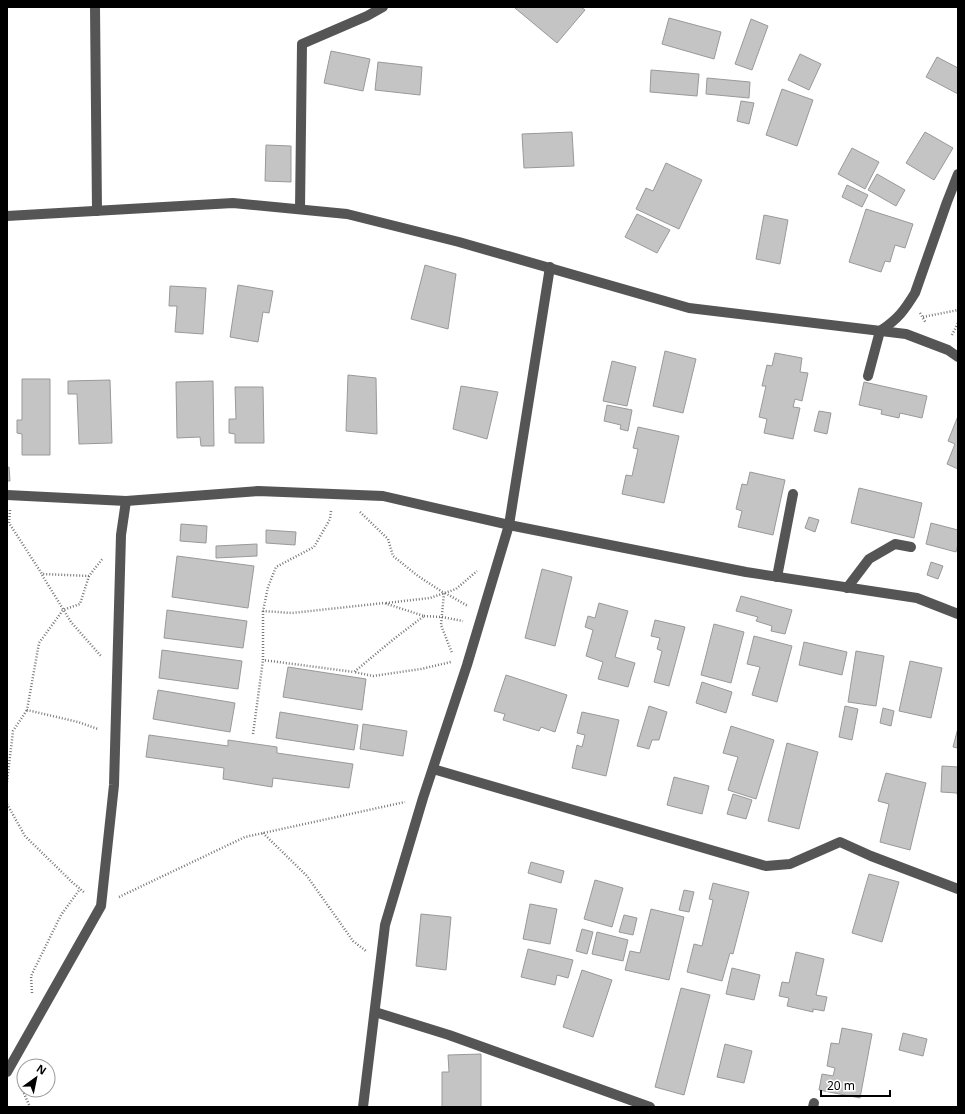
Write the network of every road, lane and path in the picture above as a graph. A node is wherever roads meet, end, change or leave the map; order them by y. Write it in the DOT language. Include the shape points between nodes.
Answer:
graph roads {
  1 [pos="95,7"];
  2 [pos="383,7"];
  3 [pos="958,174"];
  4 [pos="300,210"];
  5 [pos="97,211"];
  6 [pos="7,216"];
  7 [pos="550,267"];
  8 [pos="958,310"];
  9 [pos="923,317"];
  10 [pos="880,331"];
  11 [pos="958,357"];
  12 [pos="868,376"];
  13 [pos="337,494"];
  14 [pos="794,494"];
  15 [pos="9,496"];
  16 [pos="126,502"];
  17 [pos="509,525"];
  18 [pos="122,535"];
  19 [pos="911,547"];
  20 [pos="498,563"];
  21 [pos="42,574"];
  22 [pos="89,576"];
  23 [pos="777,577"];
  24 [pos="847,588"];
  25 [pos="444,593"];
  26 [pos="384,603"];
  27 [pos="63,610"];
  28 [pos="263,611"];
  29 [pos="958,614"];
  30 [pos="424,616"];
  31 [pos="442,618"];
  32 [pos="481,619"];
  33 [pos="263,660"];
  34 [pos="455,662"];
  35 [pos="467,665"];
  36 [pos="354,672"];
  37 [pos="118,675"];
  38 [pos="27,710"];
  39 [pos="253,734"];
  40 [pos="116,736"];
  41 [pos="433,769"];
  42 [pos="7,782"];
  43 [pos="423,798"];
  44 [pos="7,804"];
  45 [pos="263,833"];
  46 [pos="80,888"];
  47 [pos="958,889"];
  48 [pos="101,906"];
  49 [pos="381,963"];
  50 [pos="375,1012"];
  51 [pos="35,1023"];
  52 [pos="9,1069"];
  53 [pos="30,1107"];
  54 [pos="364,1107"];
  55 [pos="650,1107"];
  1 -- 5 [label="street"];
  2 -- 4 [label="street" via="302,44"];
  3 -- 10 [label="street" via="915,293 907,307"];
  4 -- 5 [label="street" via="233,203"];
  4 -- 7 [label="street" via="347,214"];
  5 -- 6 [label="street"];
  7 -- 10 [label="street" via="689,308"];
  7 -- 17 [label="street"];
  8 -- 9 [label="path"];
  10 -- 11 [label="street" via="906,334 948,350"];
  10 -- 12 [label="street"];
  13 -- 16 [label="street" via="258,491"];
  13 -- 17 [label="street" via="383,496"];
  13 -- 25 [label="path" via="388,540 392,556"];
  13 -- 28 [label="path" via="330,519 314,547 276,567 268,587"];
  14 -- 23 [label="street"];
  15 -- 16 [label="street"];
  15 -- 21 [label="path" via="9,523"];
  16 -- 18 [label="street"];
  17 -- 20 [label="street"];
  17 -- 23 [label="street"];
  18 -- 22 [label="path"];
  18 -- 37 [label="street"];
  19 -- 24 [label="street" via="895,544 869,559"];
  20 -- 25 [label="path" via="478,570 456,589"];
  20 -- 32 [label="street"];
  21 -- 22 [label="path"];
  21 -- 27 [label="path"];
  22 -- 27 [label="path" via="80,604"];
  23 -- 24 [label="street"];
  24 -- 29 [label="street" via="917,598"];
  25 -- 26 [label="path" via="430,598"];
  25 -- 31 [label="path"];
  25 -- 32 [label="path"];
  26 -- 28 [label="path" via="292,613"];
  26 -- 30 [label="path"];
  27 -- 37 [label="path"];
  27 -- 38 [label="path" via="39,643"];
  28 -- 33 [label="path"];
  30 -- 31 [label="path"];
  30 -- 36 [label="path"];
  31 -- 32 [label="path"];
  31 -- 34 [label="path" via="441,625"];
  32 -- 35 [label="street"];
  33 -- 36 [label="path"];
  33 -- 39 [label="path"];
  34 -- 35 [label="path"];
  34 -- 36 [label="path" via="373,676"];
  35 -- 41 [label="street"];
  37 -- 40 [label="street"];
  38 -- 40 [label="path" via="78,722"];
  38 -- 42 [label="path" via="13,731"];
  40 -- 48 [label="street" via="114,785"];
  41 -- 43 [label="street"];
  41 -- 47 [label="street" via="766,866 790,864 840,842"];
  43 -- 45 [label="path"];
  43 -- 49 [label="street" via="385,925"];
  44 -- 46 [label="path" via="25,836"];
  45 -- 48 [label="path" via="245,837"];
  45 -- 49 [label="path" via="307,876 353,941"];
  46 -- 48 [label="path"];
  46 -- 51 [label="path" via="61,915 31,976"];
  48 -- 51 [label="street"];
  49 -- 50 [label="street"];
  50 -- 54 [label="street"];
  50 -- 55 [label="street" via="449,1035"];
  51 -- 52 [label="street"];
  52 -- 53 [label="path"];
}
